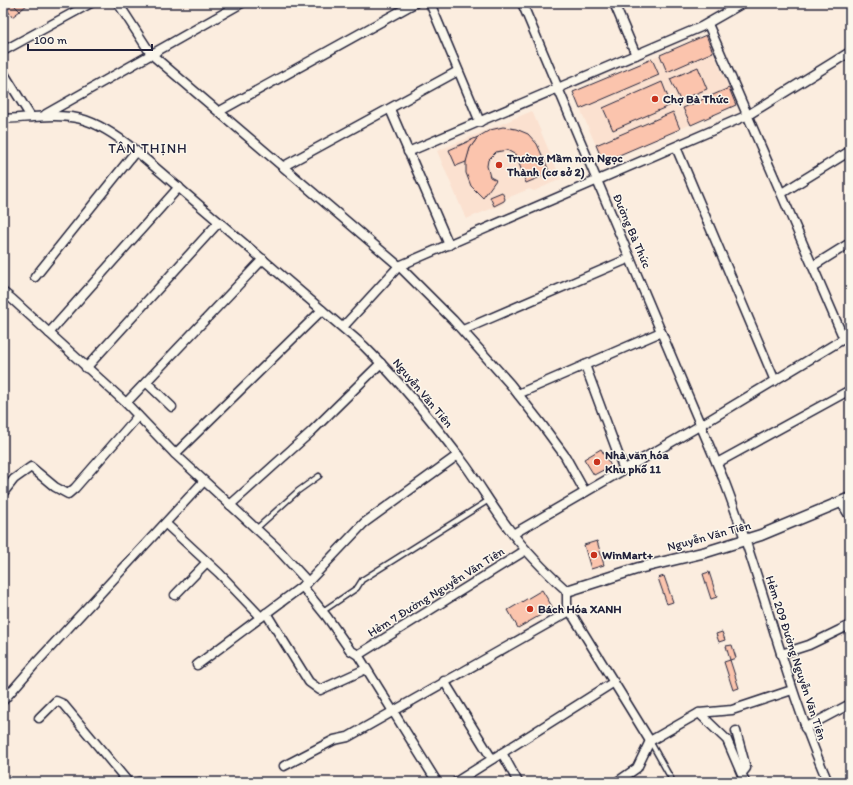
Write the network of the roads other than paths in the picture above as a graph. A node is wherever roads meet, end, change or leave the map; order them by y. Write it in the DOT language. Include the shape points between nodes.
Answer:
graph roads {
  1 [pos="90,3"];
  2 [pos="118,3"];
  3 [pos="242,3"];
  4 [pos="415,3"];
  5 [pos="430,3"];
  6 [pos="522,3"];
  7 [pos="614,3"];
  8 [pos="743,3"];
  9 [pos="708,24"];
  10 [pos="3,51"];
  11 [pos="850,52"];
  12 [pos="151,54"];
  13 [pos="636,55"];
  14 [pos="458,71"];
  15 [pos="3,72"];
  16 [pos="558,88"];
  17 [pos="390,109"];
  18 [pos="220,111"];
  19 [pos="43,115"];
  20 [pos="748,115"];
  21 [pos="31,117"];
  22 [pos="3,119"];
  23 [pos="480,122"];
  24 [pos="676,147"];
  25 [pos="136,151"];
  26 [pos="850,151"];
  27 [pos="408,152"];
  28 [pos="284,166"];
  29 [pos="597,181"];
  30 [pos="179,187"];
  31 [pos="782,194"];
  32 [pos="219,222"];
  33 [pos="850,243"];
  34 [pos="449,245"];
  35 [pos="630,258"];
  36 [pos="263,259"];
  37 [pos="399,266"];
  38 [pos="813,266"];
  39 [pos="35,277"];
  40 [pos="3,292"];
  41 [pos="322,310"];
  42 [pos="343,327"];
  43 [pos="463,330"];
  44 [pos="661,332"];
  45 [pos="49,333"];
  46 [pos="847,337"];
  47 [pos="381,363"];
  48 [pos="584,365"];
  49 [pos="86,368"];
  50 [pos="775,381"];
  51 [pos="146,382"];
  52 [pos="850,390"];
  53 [pos="518,394"];
  54 [pos="126,403"];
  55 [pos="172,407"];
  56 [pos="138,416"];
  57 [pos="701,425"];
  58 [pos="175,454"];
  59 [pos="458,455"];
  60 [pos="716,463"];
  61 [pos="624,470"];
  62 [pos="319,476"];
  63 [pos="204,481"];
  64 [pos="585,492"];
  65 [pos="3,493"];
  66 [pos="489,500"];
  67 [pos="846,500"];
  68 [pos="230,505"];
  69 [pos="850,517"];
  70 [pos="166,524"];
  71 [pos="256,529"];
  72 [pos="513,534"];
  73 [pos="746,540"];
  74 [pos="526,550"];
  75 [pos="207,562"];
  76 [pos="305,584"];
  77 [pos="567,591"];
  78 [pos="175,595"];
  79 [pos="323,611"];
  80 [pos="570,611"];
  81 [pos="264,615"];
  82 [pos="850,625"];
  83 [pos="781,654"];
  84 [pos="358,655"];
  85 [pos="197,665"];
  86 [pos="366,668"];
  87 [pos="444,681"];
  88 [pos="614,682"];
  89 [pos="792,690"];
  90 [pos="3,701"];
  91 [pos="850,704"];
  92 [pos="392,712"];
  93 [pos="699,713"];
  94 [pos="38,718"];
  95 [pos="805,728"];
  96 [pos="736,731"];
  97 [pos="650,741"];
  98 [pos="502,752"];
  99 [pos="492,759"];
  100 [pos="284,766"];
  101 [pos="742,773"];
  102 [pos="128,782"];
  103 [pos="138,782"];
  104 [pos="197,782"];
  105 [pos="437,782"];
  106 [pos="456,782"];
  107 [pos="518,782"];
  108 [pos="617,782"];
  109 [pos="673,782"];
  110 [pos="745,782"];
  111 [pos="828,782"];
  1 -- 10 [label="street"];
  2 -- 12 [label="street"];
  3 -- 12 [label="street"];
  4 -- 18 [label="street"];
  5 -- 14 [label="street"];
  6 -- 16 [label="street, Đường Bà Thức"];
  7 -- 13 [label="street"];
  8 -- 9 [label="street"];
  9 -- 13 [label="street"];
  9 -- 20 [label="street"];
  11 -- 20 [label="street"];
  12 -- 18 [label="street"];
  12 -- 19 [label="street"];
  13 -- 16 [label="street"];
  14 -- 17 [label="street"];
  14 -- 23 [label="street"];
  15 -- 21 [label="street"];
  16 -- 23 [label="street"];
  16 -- 29 [label="street, Đường Bà Thức"];
  17 -- 27 [label="street"];
  17 -- 28 [label="street"];
  18 -- 28 [label="street"];
  19 -- 21 [label="street, Nguyễn Văn Tiên"];
  19 -- 25 [label="street, Nguyễn Văn Tiên" via="85,119 105,128"];
  20 -- 24 [label="street"];
  20 -- 31 [label="street"];
  21 -- 22 [label="street, Nguyễn Văn Tiên"];
  23 -- 27 [label="street"];
  24 -- 29 [label="street"];
  24 -- 50 [label="street"];
  25 -- 30 [label="street, Nguyễn Văn Tiên"];
  25 -- 39 [label="street"];
  26 -- 31 [label="street"];
  27 -- 34 [label="street"];
  28 -- 37 [label="street"];
  29 -- 34 [label="street"];
  29 -- 35 [label="street, Đường Bà Thức"];
  30 -- 32 [label="street, Nguyễn Văn Tiên"];
  30 -- 45 [label="street"];
  31 -- 38 [label="street"];
  32 -- 36 [label="street, Nguyễn Văn Tiên"];
  32 -- 49 [label="street"];
  33 -- 38 [label="street"];
  34 -- 37 [label="street"];
  35 -- 43 [label="street"];
  35 -- 44 [label="street, Đường Bà Thức"];
  36 -- 41 [label="street, Nguyễn Văn Tiên"];
  36 -- 51 [label="street"];
  37 -- 42 [label="street"];
  37 -- 43 [label="street"];
  38 -- 46 [label="street"];
  40 -- 45 [label="street"];
  41 -- 42 [label="street, Nguyễn Văn Tiên"];
  41 -- 58 [label="street"];
  42 -- 47 [label="street, Nguyễn Văn Tiên"];
  43 -- 53 [label="street"];
  44 -- 48 [label="street"];
  44 -- 57 [label="street, Đường Bà Thức"];
  45 -- 49 [label="street"];
  46 -- 50 [label="street"];
  47 -- 59 [label="street, Nguyễn Văn Tiên"];
  47 -- 68 [label="street" via="312,432"];
  48 -- 53 [label="street"];
  48 -- 61 [label="street"];
  49 -- 54 [label="street"];
  50 -- 57 [label="street"];
  51 -- 54 [label="street"];
  51 -- 55 [label="street"];
  52 -- 60 [label="street"];
  53 -- 64 [label="street" via="558,446"];
  54 -- 56 [label="street"];
  56 -- 58 [label="street"];
  56 -- 65 [label="street" via="68,494 55,487 31,467 14,479"];
  57 -- 60 [label="street, Đường Bà Thức"];
  57 -- 61 [label="street"];
  58 -- 63 [label="street"];
  59 -- 66 [label="street, Nguyễn Văn Tiên"];
  59 -- 76 [label="street" via="364,523"];
  60 -- 73 [label="street, Hẻm 209 Đường Nguyễn Văn Tiên"];
  61 -- 64 [label="street"];
  62 -- 71 [label="lane"];
  63 -- 68 [label="street"];
  63 -- 70 [label="street"];
  64 -- 72 [label="street"];
  66 -- 72 [label="street, Nguyễn Văn Tiên"];
  66 -- 79 [label="lane" via="362,580 357,588"];
  67 -- 69 [label="street"];
  67 -- 73 [label="street, Nguyễn Văn Tiên"];
  68 -- 71 [label="street"];
  70 -- 75 [label="street"];
  70 -- 90 [label="street" via="36,662"];
  71 -- 76 [label="street" via="276,547"];
  72 -- 74 [label="street, Nguyễn Văn Tiên"];
  73 -- 77 [label="street, Nguyễn Văn Tiên" via="639,568"];
  73 -- 83 [label="street, Hẻm 209 Đường Nguyễn Văn Tiên"];
  74 -- 77 [label="street, Nguyễn Văn Tiên"];
  74 -- 84 [label="street, Hẻm 7 Đường Nguyễn Văn Tiên"];
  75 -- 78 [label="street"];
  75 -- 81 [label="street"];
  76 -- 79 [label="street"];
  76 -- 81 [label="street"];
  77 -- 80 [label="street" via="567,605"];
  79 -- 84 [label="street" via="350,650"];
  80 -- 87 [label="street"];
  80 -- 88 [label="street"];
  81 -- 85 [label="street"];
  81 -- 86 [label="street" via="309,682 320,690"];
  82 -- 83 [label="street" via="809,645"];
  83 -- 89 [label="street, Hẻm 209 Đường Nguyễn Văn Tiên"];
  84 -- 86 [label="street"];
  86 -- 92 [label="street"];
  87 -- 92 [label="street"];
  87 -- 99 [label="street"];
  88 -- 97 [label="street"];
  88 -- 98 [label="street"];
  89 -- 93 [label="street" via="732,710"];
  89 -- 95 [label="street, Hẻm 209 Đường Nguyễn Văn Tiên"];
  91 -- 95 [label="street"];
  92 -- 100 [label="street" via="348,737 334,740"];
  92 -- 105 [label="street"];
  93 -- 97 [label="street"];
  93 -- 101 [label="street" via="727,740"];
  94 -- 102 [label="street" via="56,701 63,704"];
  95 -- 111 [label="street, Hẻm 209 Đường Nguyễn Văn Tiên"];
  96 -- 101 [label="street" via="746,768"];
  97 -- 108 [label="street" via="637,768"];
  97 -- 109 [label="lane"];
  98 -- 99 [label="street"];
  98 -- 107 [label="street"];
  99 -- 106 [label="street"];
  101 -- 110 [label="street"];
  103 -- 104 [label="street"];
}
